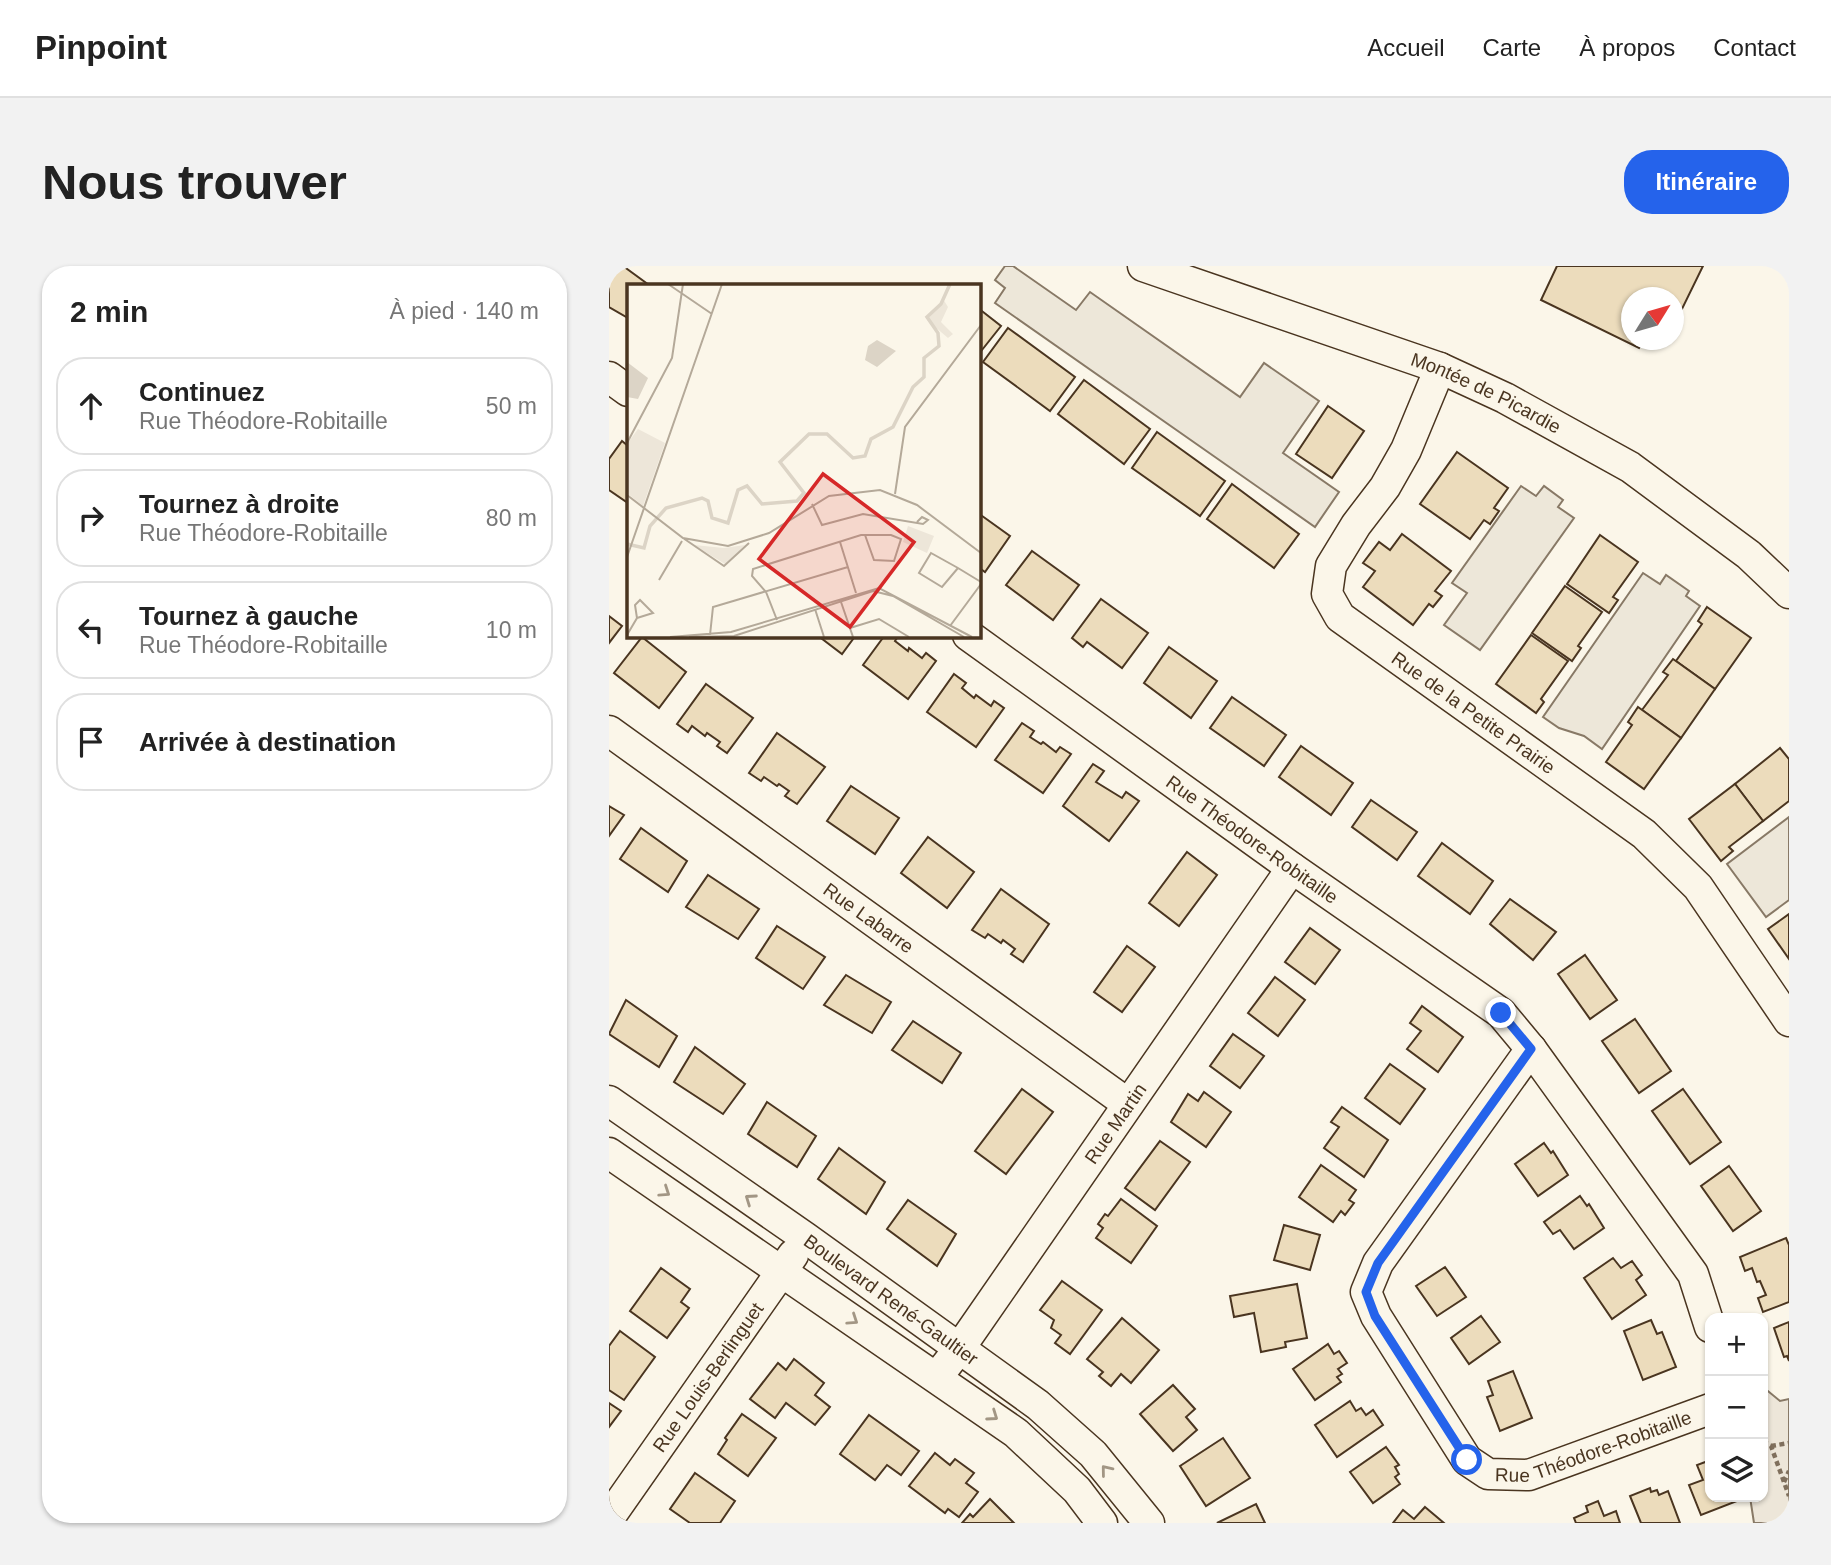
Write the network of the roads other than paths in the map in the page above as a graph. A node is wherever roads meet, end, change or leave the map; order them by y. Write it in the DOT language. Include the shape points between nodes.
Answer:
graph roads {
  1 [pos="1143,266"];
  2 [pos="1440,368"];
  3 [pos="609,377"];
  4 [pos="627,390"];
  5 [pos="1789,593"];
  6 [pos="971,637"];
  7 [pos="609,731"];
  8 [pos="1291,868"];
  9 [pos="1789,1021"];
  10 [pos="1531,1049"];
  11 [pos="609,1101"];
  12 [pos="1128,1104"];
  13 [pos="609,1153"];
  14 [pos="806,1238"];
  15 [pos="781,1271"];
  16 [pos="1706,1313"];
  17 [pos="959,1349"];
  18 [pos="937,1377"];
  19 [pos="1705,1411"];
  20 [pos="609,1518"];
  21 [pos="1102,1523"];
  22 [pos="1149,1523"];
  1 -- 2 [label="street, Montée de Picardie"];
  2 -- 5 [label="street, Montée de Picardie" via="1630,467 1749,555"];
  2 -- 9 [label="street, Rue de la Petite Prairie" via="1406,450 1331,566 1327,594 1340,617 1644,834 1698,887"];
  3 -- 4 [label="street"];
  6 -- 8 [label="street, Rue Théodore-Robitaille"];
  7 -- 12 [label="street, Rue Labarre"];
  8 -- 10 [label="street, Rue Théodore-Robitaille" via="1501,1013"];
  8 -- 12 [label="street, Rue Martin"];
  10 -- 16 [label="street, Rue Théodore-Robitaille" via="1693,1274"];
  10 -- 19 [label="street, Rue Théodore-Robitaille" via="1378,1263 1366,1292 1375,1316 1467,1460 1488,1475 1529,1475"];
  14 -- 11 [label="street, Boulevard René-Gaultier, one-way"];
  12 -- 17 [label="street, Rue Martin"];
  13 -- 15 [label="street, Boulevard René-Gaultier, one-way"];
  14 -- 15 [label="street, Rue Louis-Berlinguet"];
  14 -- 17 [label="street, Boulevard René-Gaultier"];
  15 -- 18 [label="street, Boulevard René-Gaultier, one-way"];
  15 -- 20 [label="street, Rue Louis-Berlinguet"];
  17 -- 18 [label="street, Rue Martin"];
  22 -- 17 [label="street, Boulevard René-Gaultier, one-way" via="1093,1454 1038,1405"];
  18 -- 21 [label="street, Boulevard René-Gaultier, one-way" via="1016,1433 1077,1490"];
}
